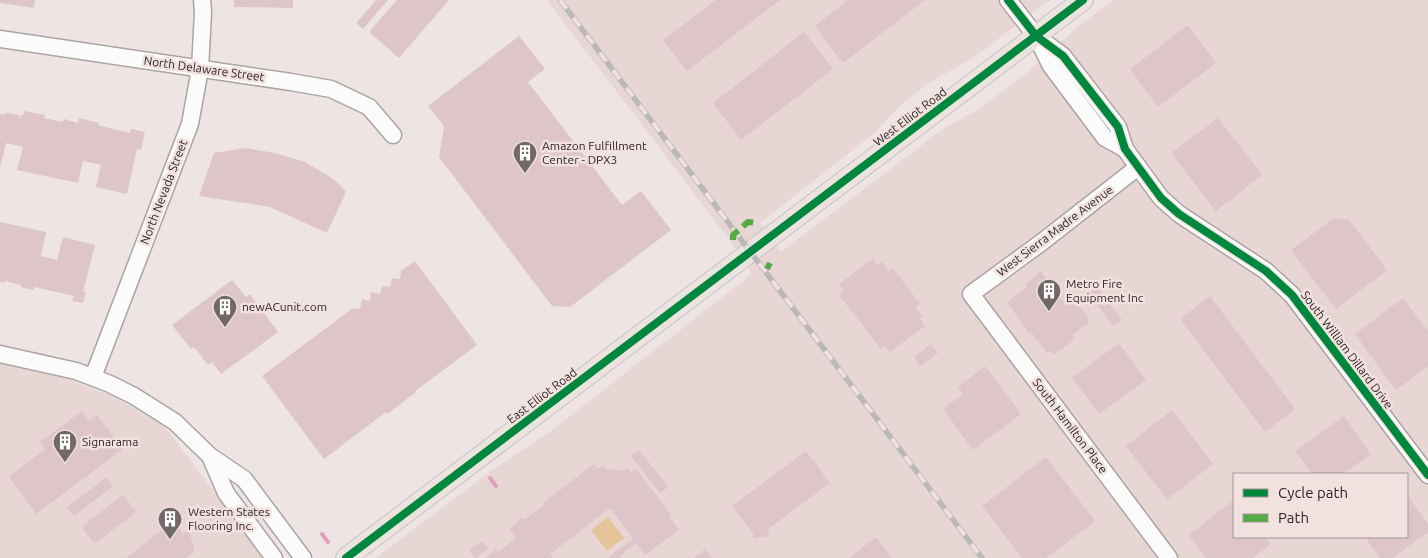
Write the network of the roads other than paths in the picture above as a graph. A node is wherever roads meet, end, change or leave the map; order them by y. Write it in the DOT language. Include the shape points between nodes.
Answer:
graph roads {
  1 [pos="202,0"];
  2 [pos="1008,0"];
  3 [pos="1083,0"];
  4 [pos="1036,36"];
  5 [pos="0,39"];
  6 [pos="200,69"];
  7 [pos="393,135"];
  8 [pos="1138,167"];
  9 [pos="751,252"];
  10 [pos="971,294"];
  11 [pos="0,354"];
  12 [pos="93,377"];
  13 [pos="210,456"];
  14 [pos="1428,475"];
  15 [pos="274,558"];
  16 [pos="303,558"];
  17 [pos="346,558"];
  18 [pos="1169,558"];
  1 -- 6 [label="street, North Nevada Street"];
  2 -- 4 [label="street, South William Dillard Drive"];
  3 -- 4 [label="main road, West Elliot Road"];
  4 -- 8 [label="street, South William Dillard Drive" via="1062,56 1118,127 1125,149"];
  4 -- 9 [label="main road, West Elliot Road"];
  5 -- 6 [label="street, North Delaware Street"];
  6 -- 7 [label="street, North Delaware Street" via="331,89 369,107"];
  6 -- 12 [label="street, North Nevada Street" via="190,124"];
  8 -- 10 [label="street, West Sierra Madre Avenue"];
  8 -- 14 [label="street, South William Dillard Drive" via="1161,198 1179,214 1266,271 1292,295"];
  9 -- 17 [label="main road, East Elliot Road"];
  10 -- 18 [label="street, South Hamilton Place"];
  11 -- 12 [label="street"];
  12 -- 13 [label="street" via="134,396 174,422"];
  13 -- 15 [label="street" via="226,493"];
  13 -- 16 [label="street" via="244,479"];
}
